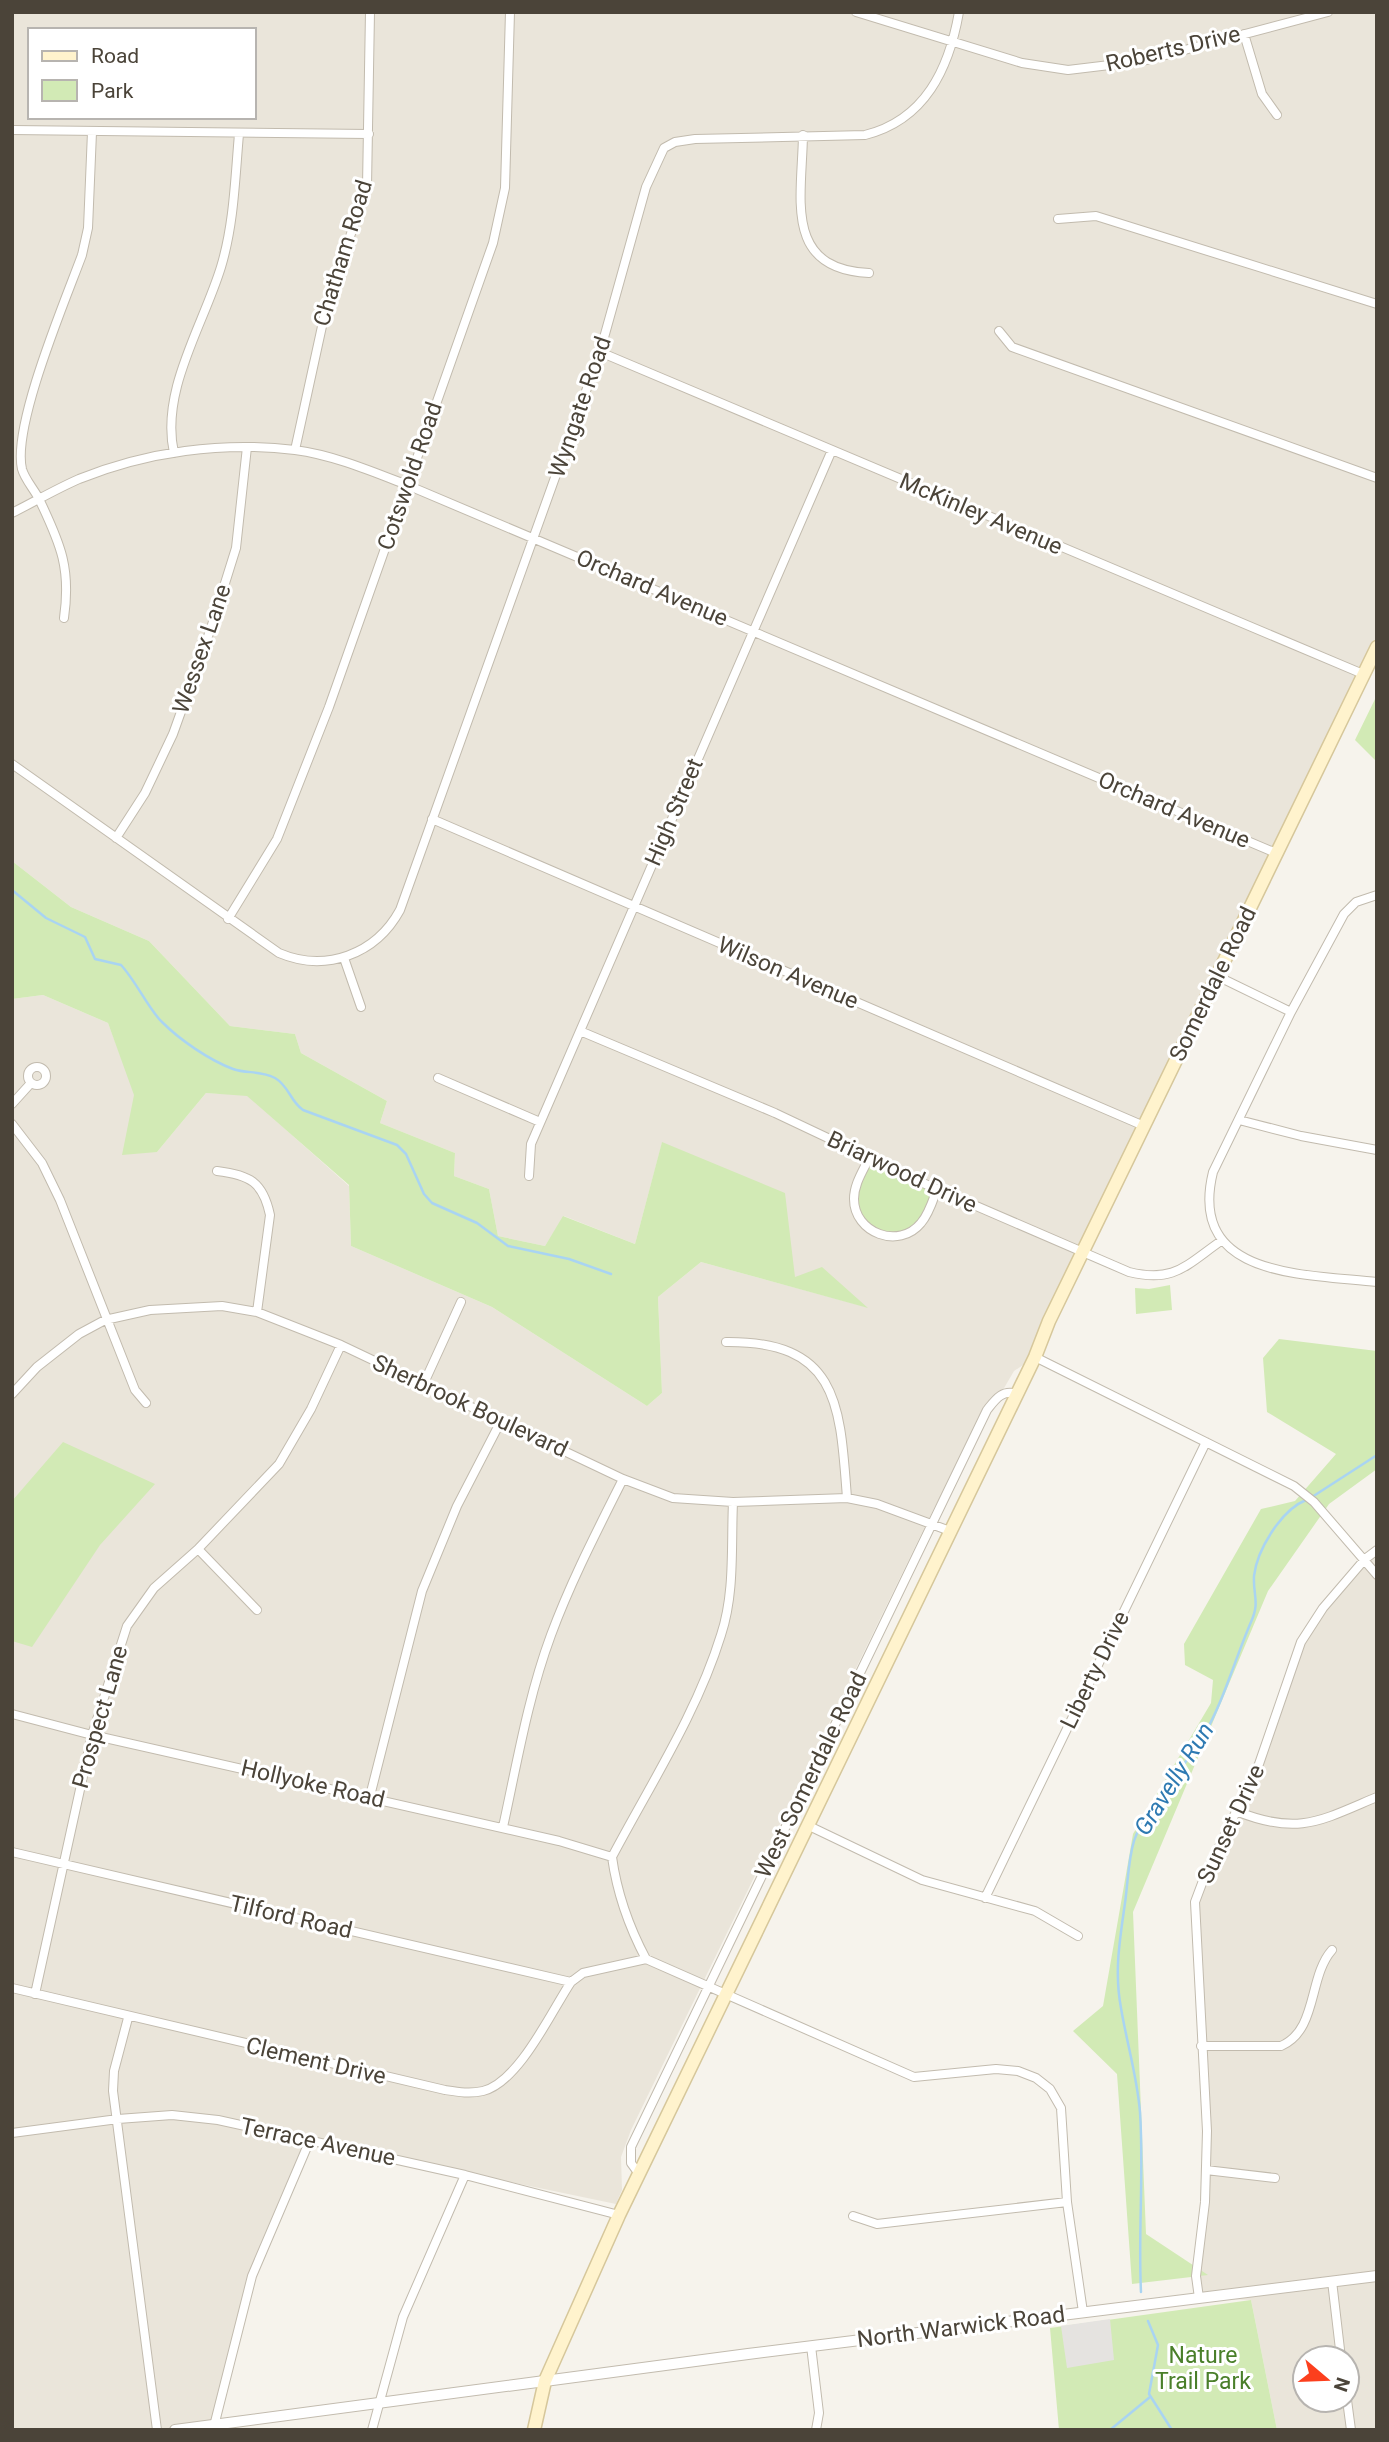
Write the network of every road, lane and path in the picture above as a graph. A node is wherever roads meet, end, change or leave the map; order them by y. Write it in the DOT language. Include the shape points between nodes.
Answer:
graph roads {
  1 [pos="370,12"];
  2 [pos="510,12"];
  3 [pos="856,12"];
  4 [pos="960,12"];
  5 [pos="1328,12"];
  6 [pos="1244,34"];
  7 [pos="954,43"];
  8 [pos="1278,115"];
  9 [pos="12,130"];
  10 [pos="92,132"];
  11 [pos="239,134"];
  12 [pos="369,134"];
  13 [pos="803,135"];
  14 [pos="1058,219"];
  15 [pos="869,272"];
  16 [pos="1377,304"];
  17 [pos="999,331"];
  18 [pos="600,352"];
  19 [pos="247,447"];
  20 [pos="295,450"];
  21 [pos="832,450"];
  22 [pos="174,453"];
  23 [pos="1377,478"];
  24 [pos="407,485"];
  25 [pos="40,499"];
  26 [pos="12,513"];
  27 [pos="533,538"];
  28 [pos="64,618"];
  29 [pos="752,631"];
  30 [pos="1377,647"];
  31 [pos="1363,674"];
  32 [pos="12,764"];
  33 [pos="432,819"];
  34 [pos="116,838"];
  35 [pos="1276,853"];
  36 [pos="1377,895"];
  37 [pos="634,906"];
  38 [pos="228,919"];
  39 [pos="344,958"];
  40 [pos="1217,976"];
  41 [pos="361,1007"];
  42 [pos="1291,1012"];
  43 [pos="580,1031"];
  44 [pos="438,1078"];
  45 [pos="31,1083"];
  46 [pos="12,1104"];
  47 [pos="1239,1120"];
  48 [pos="540,1122"];
  49 [pos="12,1124"];
  50 [pos="1144,1126"];
  51 [pos="1377,1150"];
  52 [pos="869,1158"];
  53 [pos="217,1171"];
  54 [pos="530,1176"];
  55 [pos="937,1189"];
  56 [pos="1221,1241"];
  57 [pos="1082,1253"];
  58 [pos="1377,1282"];
  59 [pos="461,1302"];
  60 [pos="257,1312"];
  61 [pos="105,1320"];
  62 [pos="1049,1321"];
  63 [pos="726,1342"];
  64 [pos="341,1345"];
  65 [pos="1035,1357"];
  66 [pos="424,1383"];
  67 [pos="12,1394"];
  68 [pos="1017,1394"];
  69 [pos="146,1403"];
  70 [pos="502,1419"];
  71 [pos="1206,1442"];
  72 [pos="622,1479"];
  73 [pos="847,1498"];
  74 [pos="733,1502"];
  75 [pos="934,1525"];
  76 [pos="950,1531"];
  77 [pos="198,1549"];
  78 [pos="1377,1550"];
  79 [pos="1365,1559"];
  80 [pos="1377,1575"];
  81 [pos="257,1610"];
  82 [pos="12,1714"];
  83 [pos="92,1735"];
  84 [pos="370,1796"];
  85 [pos="1377,1797"];
  86 [pos="1236,1811"];
  87 [pos="807,1825"];
  88 [pos="503,1827"];
  89 [pos="12,1852"];
  90 [pos="612,1857"];
  91 [pos="63,1864"];
  92 [pos="985,1898"];
  93 [pos="1078,1936"];
  94 [pos="1332,1950"];
  95 [pos="646,1959"];
  96 [pos="570,1982"];
  97 [pos="709,1987"];
  98 [pos="12,1988"];
  99 [pos="35,1994"];
  100 [pos="728,1996"];
  101 [pos="128,2018"];
  102 [pos="1201,2046"];
  103 [pos="118,2119"];
  104 [pos="12,2133"];
  105 [pos="310,2140"];
  106 [pos="1206,2170"];
  107 [pos="639,2174"];
  108 [pos="465,2175"];
  109 [pos="1275,2178"];
  110 [pos="1067,2202"];
  111 [pos="619,2215"];
  112 [pos="853,2216"];
  113 [pos="1377,2276"];
  114 [pos="1332,2281"];
  115 [pos="1199,2298"];
  116 [pos="1083,2312"];
  117 [pos="1339,2344"];
  118 [pos="811,2346"];
  119 [pos="545,2381"];
  120 [pos="378,2403"];
  121 [pos="214,2427"];
  122 [pos="157,2430"];
  123 [pos="175,2430"];
  124 [pos="372,2430"];
  125 [pos="534,2430"];
  126 [pos="816,2430"];
  1 -- 12 [label="street, Chatham Road"];
  2 -- 24 [label="street, Cotswold Road" via="505,188 493,243"];
  3 -- 7 [label="street, Roberts Drive"];
  4 -- 7 [label="street, Wyngate Road"];
  5 -- 6 [label="street, Roberts Drive"];
  6 -- 7 [label="street, Roberts Drive" via="1143,61 1068,70 1022,63"];
  6 -- 8 [label="street" via="1262,94"];
  7 -- 13 [label="street, Wyngate Road" via="920,105 898,124 864,135"];
  9 -- 10 [label="street"];
  10 -- 11 [label="street"];
  10 -- 25 [label="street" via="85,242 26,416 20,451 22,471"];
  11 -- 12 [label="street"];
  11 -- 22 [label="street" via="232,222 221,268 180,379 169,430"];
  12 -- 20 [label="street, Chatham Road" via="367,186 326,308"];
  13 -- 15 [label="street" via="802,223 806,240 826,263"];
  13 -- 18 [label="street, Wyngate Road" via="695,139 664,148 646,187"];
  14 -- 16 [label="street" via="1096,216"];
  17 -- 23 [label="street" via="1012,347"];
  18 -- 21 [label="street, McKinley Avenue"];
  18 -- 27 [label="street, Wyngate Road"];
  19 -- 20 [label="street, Orchard Avenue"];
  19 -- 22 [label="street, Orchard Avenue"];
  19 -- 34 [label="street, Wessex Lane" via="236,548 211,628 173,734 145,793"];
  20 -- 24 [label="street, Orchard Avenue"];
  21 -- 29 [label="street, High Street"];
  21 -- 31 [label="street, McKinley Avenue"];
  22 -- 25 [label="street, Orchard Avenue" via="78,479"];
  24 -- 27 [label="street, Orchard Avenue"];
  24 -- 38 [label="street, Cotswold Road" via="277,839"];
  25 -- 26 [label="street, Orchard Avenue"];
  25 -- 28 [label="street" via="65,561 69,585"];
  27 -- 29 [label="street, Orchard Avenue"];
  27 -- 33 [label="street, Wyngate Road"];
  29 -- 35 [label="street, Orchard Avenue"];
  29 -- 37 [label="street, High Street"];
  30 -- 31 [label="main road, Somerdale Road"];
  31 -- 35 [label="main road, Somerdale Road"];
  32 -- 34 [label="street"];
  33 -- 37 [label="street, Wilson Avenue"];
  33 -- 39 [label="street, Wyngate Road" via="392,923 375,941"];
  34 -- 38 [label="street"];
  35 -- 40 [label="main road, Somerdale Road"];
  36 -- 42 [label="street" via="1356,902 1344,914"];
  37 -- 43 [label="street, High Street"];
  37 -- 50 [label="street, Wilson Avenue"];
  38 -- 39 [label="street" via="292,959"];
  39 -- 41 [label="street"];
  40 -- 42 [label="street"];
  40 -- 50 [label="main road, Somerdale Road"];
  42 -- 47 [label="street"];
  43 -- 48 [label="street, High Street"];
  43 -- 52 [label="street, Briarwood Drive"];
  44 -- 48 [label="street"];
  45 -- 46 [label="street"];
  47 -- 51 [label="street"];
  47 -- 56 [label="street" via="1213,1172 1208,1194 1209,1213"];
  48 -- 54 [label="street, High Street" via="531,1144"];
  49 -- 61 [label="street" via="54,1187"];
  50 -- 57 [label="main road, Somerdale Road"];
  52 -- 55 [label="street, Briarwood Drive"];
  52 -- 55 [label="street" via="858,1181 855,1204 861,1221 876,1233 897,1237 920,1224"];
  53 -- 60 [label="street" via="236,1173 259,1185 267,1202 270,1215"];
  55 -- 57 [label="street, Briarwood Drive"];
  56 -- 57 [label="street, Briarwood Drive" via="1170,1276 1154,1278"];
  56 -- 58 [label="street" via="1236,1255 1257,1264"];
  57 -- 62 [label="main road, Somerdale Road"];
  59 -- 66 [label="street"];
  60 -- 61 [label="street, Sherbrook Boulevard" via="222,1306 150,1310"];
  60 -- 64 [label="street, Sherbrook Boulevard"];
  61 -- 67 [label="street, Sherbrook Boulevard" via="37,1367"];
  61 -- 69 [label="street" via="135,1390"];
  62 -- 65 [label="main road, West Somerdale Road"];
  63 -- 73 [label="street" via="760,1342 788,1350 810,1361 825,1380 843,1448"];
  64 -- 66 [label="street, Sherbrook Boulevard"];
  64 -- 77 [label="street, Prospect Lane" via="312,1409 279,1464"];
  65 -- 68 [label="main road, West Somerdale Road"];
  65 -- 71 [label="street"];
  66 -- 70 [label="street, Sherbrook Boulevard"];
  68 -- 75 [label="street, West Somerdale Road" via="1005,1393 987,1410"];
  68 -- 76 [label="main road, West Somerdale Road"];
  70 -- 72 [label="street, Sherbrook Boulevard"];
  70 -- 84 [label="street" via="457,1506 422,1591"];
  71 -- 79 [label="street" via="1294,1486"];
  71 -- 92 [label="street, Liberty Drive"];
  72 -- 74 [label="street, Sherbrook Boulevard" via="673,1498"];
  72 -- 88 [label="street" via="550,1637"];
  73 -- 74 [label="street, Sherbrook Boulevard"];
  73 -- 75 [label="street, Sherbrook Boulevard"];
  74 -- 90 [label="street" via="729,1599 721,1635 694,1701"];
  75 -- 76 [label="street, Sherbrook Boulevard"];
  75 -- 97 [label="street, West Somerdale Road"];
  76 -- 87 [label="main road, West Somerdale Road"];
  77 -- 81 [label="street"];
  77 -- 83 [label="street, Prospect Lane" via="154,1588 127,1626"];
  78 -- 79 [label="street, Sunset Drive"];
  79 -- 80 [label="street"];
  79 -- 86 [label="street, Sunset Drive" via="1301,1642 1259,1764"];
  82 -- 83 [label="street, Hollyoke Road"];
  83 -- 84 [label="street, Hollyoke Road"];
  83 -- 91 [label="street, Prospect Lane"];
  84 -- 88 [label="street, Hollyoke Road"];
  85 -- 86 [label="street" via="1316,1822 1296,1825"];
  86 -- 102 [label="street, Sunset Drive" via="1195,1902"];
  87 -- 92 [label="street" via="922,1880"];
  87 -- 100 [label="main road, West Somerdale Road"];
  88 -- 90 [label="street, Hollyoke Road"];
  89 -- 91 [label="street, Tilford Road"];
  90 -- 95 [label="street" via="632,1933"];
  91 -- 96 [label="street, Tilford Road"];
  91 -- 99 [label="street, Prospect Lane"];
  92 -- 93 [label="street" via="1035,1911"];
  94 -- 102 [label="street" via="1318,1973 1307,2015 1293,2041 1281,2046"];
  95 -- 96 [label="street" via="583,1973"];
  95 -- 97 [label="street"];
  96 -- 101 [label="street, Clement Drive" via="517,2065 494,2086 468,2093"];
  97 -- 100 [label="street"];
  97 -- 107 [label="street, West Somerdale Road" via="631,2147 631,2164"];
  98 -- 99 [label="street, Clement Drive"];
  99 -- 101 [label="street, Clement Drive"];
  100 -- 107 [label="main road, West Somerdale Road"];
  100 -- 110 [label="street" via="914,2077 996,2069 1037,2078 1061,2108"];
  101 -- 103 [label="street" via="114,2071"];
  102 -- 106 [label="street, Sunset Drive"];
  103 -- 104 [label="street, Terrace Avenue"];
  103 -- 105 [label="street, Terrace Avenue" via="172,2115 218,2120"];
  103 -- 122 [label="street"];
  105 -- 108 [label="street, Terrace Avenue"];
  105 -- 121 [label="street" via="252,2276"];
  106 -- 109 [label="street"];
  106 -- 115 [label="street, Sunset Drive" via="1196,2276"];
  107 -- 111 [label="main road, West Somerdale Road"];
  108 -- 111 [label="street, Terrace Avenue"];
  108 -- 120 [label="street" via="403,2317"];
  110 -- 112 [label="street" via="877,2224"];
  110 -- 116 [label="street"];
  111 -- 119 [label="main road, West Somerdale Road"];
  113 -- 114 [label="street, North Warwick Road"];
  114 -- 115 [label="street, North Warwick Road"];
  114 -- 117 [label="street"];
  115 -- 116 [label="street, North Warwick Road"];
  116 -- 118 [label="street, North Warwick Road"];
  118 -- 119 [label="street, North Warwick Road"];
  118 -- 126 [label="street" via="819,2413"];
  119 -- 120 [label="street, North Warwick Road"];
  119 -- 125 [label="main road, West Somerdale Road"];
  120 -- 121 [label="street, North Warwick Road"];
  120 -- 124 [label="street"];
  121 -- 123 [label="street, North Warwick Road"];
}
